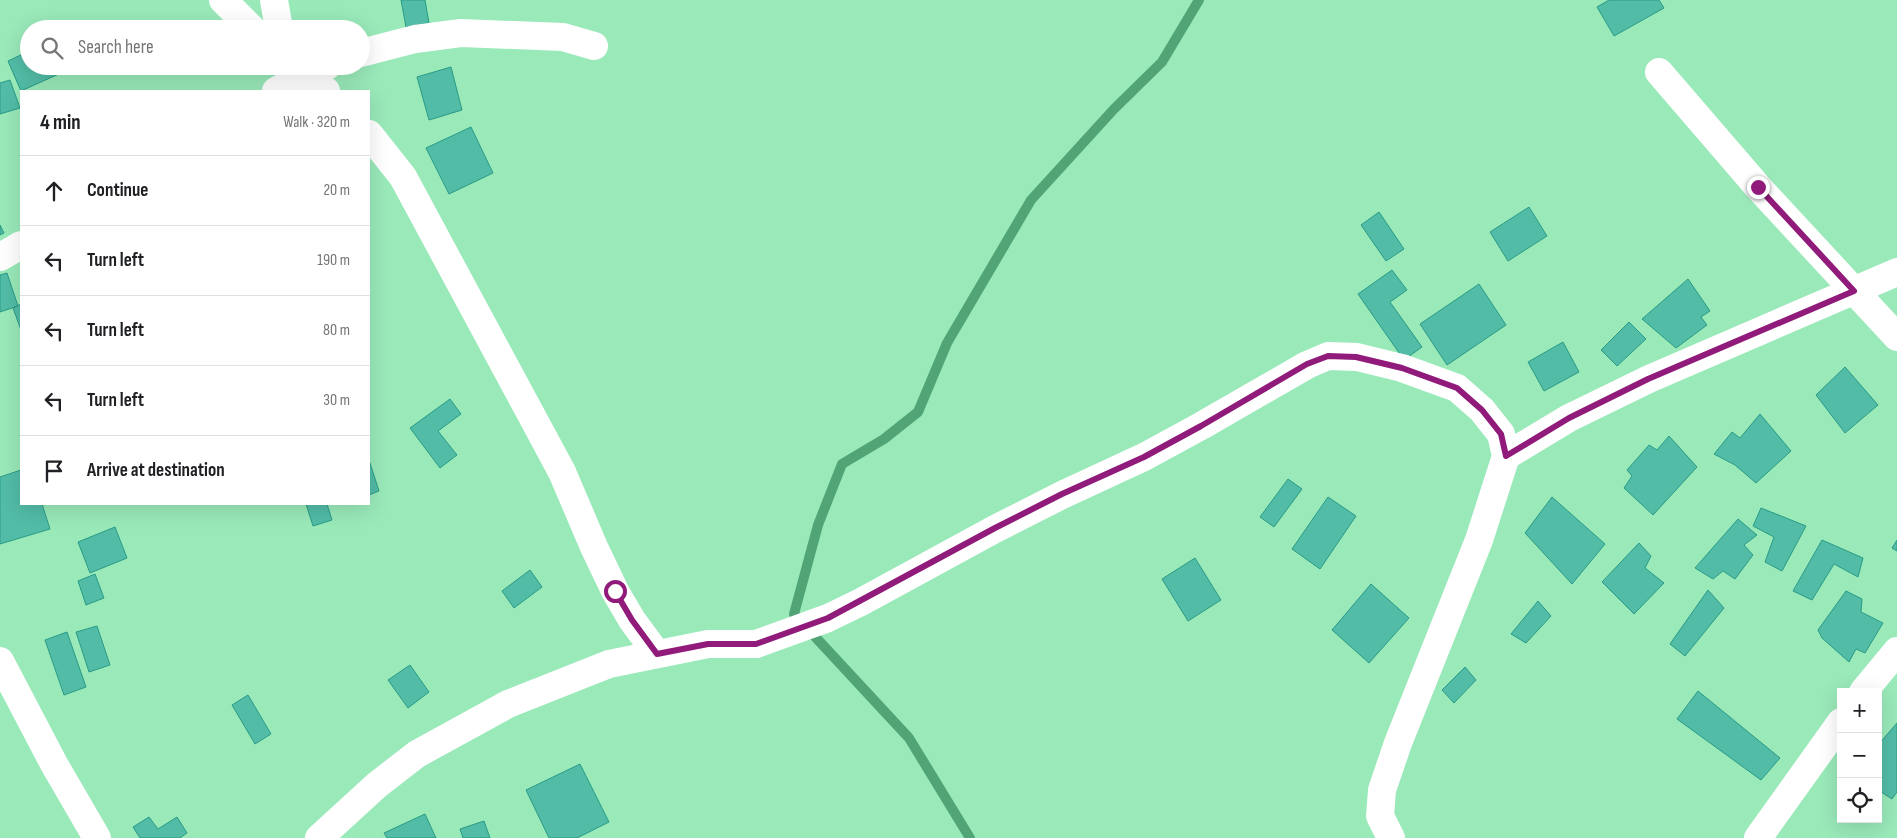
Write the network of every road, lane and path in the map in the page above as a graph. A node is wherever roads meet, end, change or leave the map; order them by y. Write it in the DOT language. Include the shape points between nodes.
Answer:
graph roads {
  1 [pos="223,0"];
  2 [pos="274,0"];
  3 [pos="243,20"];
  4 [pos="277,20"];
  5 [pos="594,46"];
  6 [pos="370,51"];
  7 [pos="1659,72"];
  8 [pos="294,75"];
  9 [pos="304,75"];
  10 [pos="277,90"];
  11 [pos="325,90"];
  12 [pos="370,135"];
  13 [pos="20,246"];
  14 [pos="0,257"];
  15 [pos="1897,272"];
  16 [pos="1854,291"];
  17 [pos="1897,337"];
  18 [pos="1506,456"];
  19 [pos="1897,651"];
  20 [pos="657,654"];
  21 [pos="0,661"];
  22 [pos="1866,688"];
  23 [pos="1837,728"];
  24 [pos="97,838"];
  25 [pos="319,838"];
  26 [pos="1391,838"];
  27 [pos="1758,838"];
  1 -- 3 [label="street"];
  2 -- 4 [label="street"];
  5 -- 6 [label="street" via="563,37 461,33 415,39"];
  7 -- 16 [label="street" via="1758,187"];
  8 -- 10 [label="street"];
  9 -- 11 [label="street"];
  12 -- 20 [label="street" via="403,177 562,472 615,591"];
  13 -- 14 [label="street"];
  15 -- 16 [label="street"];
  16 -- 17 [label="street"];
  16 -- 18 [label="street" via="1648,379 1569,418"];
  18 -- 20 [label="street" via="1501,434 1482,410 1457,388 1402,368 1356,357 1328,356 1307,364 1144,457 995,528 828,618 756,644 708,644"];
  18 -- 26 [label="street" via="1479,540 1382,790 1380,816"];
  19 -- 22 [label="street"];
  20 -- 25 [label="street" via="609,664 508,704 458,731 410,759"];
  21 -- 24 [label="street"];
  23 -- 27 [label="street"];
}
